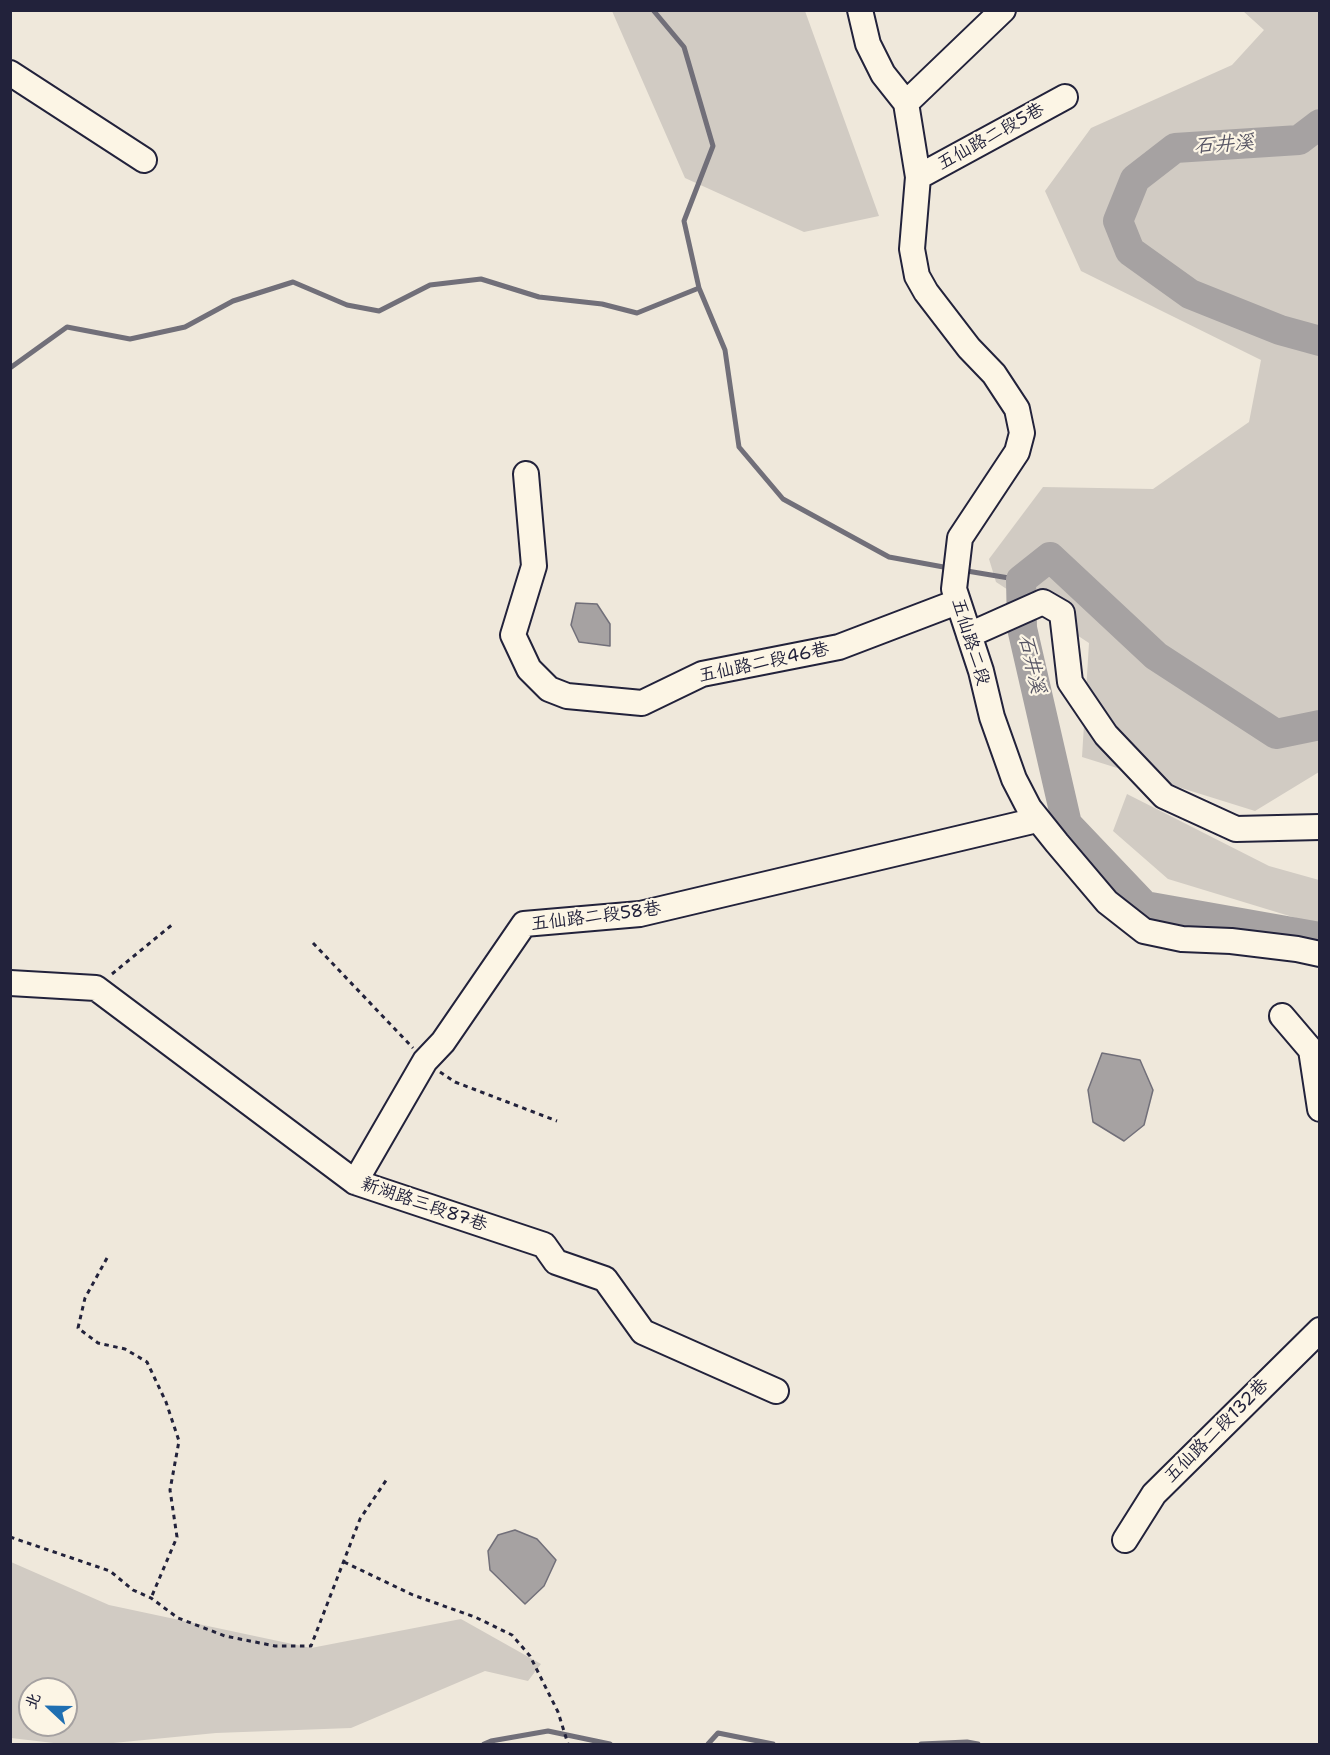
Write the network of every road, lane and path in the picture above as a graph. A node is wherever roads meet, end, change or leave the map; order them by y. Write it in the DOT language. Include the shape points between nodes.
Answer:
graph roads {
  1 [pos="860,10"];
  2 [pos="1003,10"];
  3 [pos="10,73"];
  4 [pos="1065,97"];
  5 [pos="906,103"];
  6 [pos="144,160"];
  7 [pos="918,177"];
  8 [pos="526,474"];
  9 [pos="956,596"];
  10 [pos="969,635"];
  11 [pos="1038,820"];
  12 [pos="1320,827"];
  13 [pos="172,924"];
  14 [pos="313,943"];
  15 [pos="1320,954"];
  16 [pos="10,983"];
  17 [pos="96,988"];
  18 [pos="1282,1016"];
  19 [pos="425,1061"];
  20 [pos="1320,1109"];
  21 [pos="557,1120"];
  22 [pos="355,1182"];
  23 [pos="107,1258"];
  24 [pos="1320,1330"];
  25 [pos="776,1391"];
  26 [pos="387,1479"];
  27 [pos="10,1537"];
  28 [pos="1125,1540"];
  29 [pos="344,1562"];
  30 [pos="151,1598"];
  31 [pos="568,1744"];
  1 -- 5 [label="street" via="868,44 883,74"];
  2 -- 5 [label="street"];
  3 -- 6 [label="street"];
  4 -- 7 [label="street, 五仙路二段5巷"];
  5 -- 7 [label="street, 五仙路二段"];
  7 -- 9 [label="street, 五仙路二段" via="912,249 917,276 955,330 1000,383 1017,409 1022,433 1017,452 960,538"];
  8 -- 9 [label="street, 五仙路二段46巷" via="534,566 513,635 530,669 549,689 567,696 642,703 702,674 839,647"];
  9 -- 10 [label="street, 五仙路二段"];
  10 -- 11 [label="street, 五仙路二段" via="1014,779"];
  10 -- 12 [label="street" via="1043,602 1062,613 1070,682 1106,735 1164,796 1236,829"];
  11 -- 15 [label="street, 五仙路二段" via="1107,902 1144,931 1182,939 1231,941"];
  11 -- 19 [label="street, 五仙路二段58巷" via="640,914 524,924 443,1042"];
  13 -- 17 [label="path"];
  14 -- 19 [label="path"];
  16 -- 17 [label="street"];
  17 -- 22 [label="street, 新湖路三段87巷"];
  18 -- 20 [label="street" via="1311,1050"];
  19 -- 21 [label="path" via="455,1082"];
  19 -- 22 [label="street, 五仙路二段58巷"];
  22 -- 25 [label="street, 新湖路三段87巷" via="544,1245 556,1262 604,1279 643,1332"];
  23 -- 30 [label="path" via="85,1298 78,1328 98,1343 124,1349 147,1362 179,1441 170,1490 177,1537"];
  24 -- 28 [label="street, 五仙路二段132巷" via="1154,1494"];
  26 -- 29 [label="path" via="360,1519"];
  27 -- 30 [label="path" via="111,1571 132,1590"];
  29 -- 30 [label="path" via="311,1646 275,1646 225,1636 178,1618"];
  29 -- 31 [label="path" via="512,1635 530,1656 558,1712"];
}
